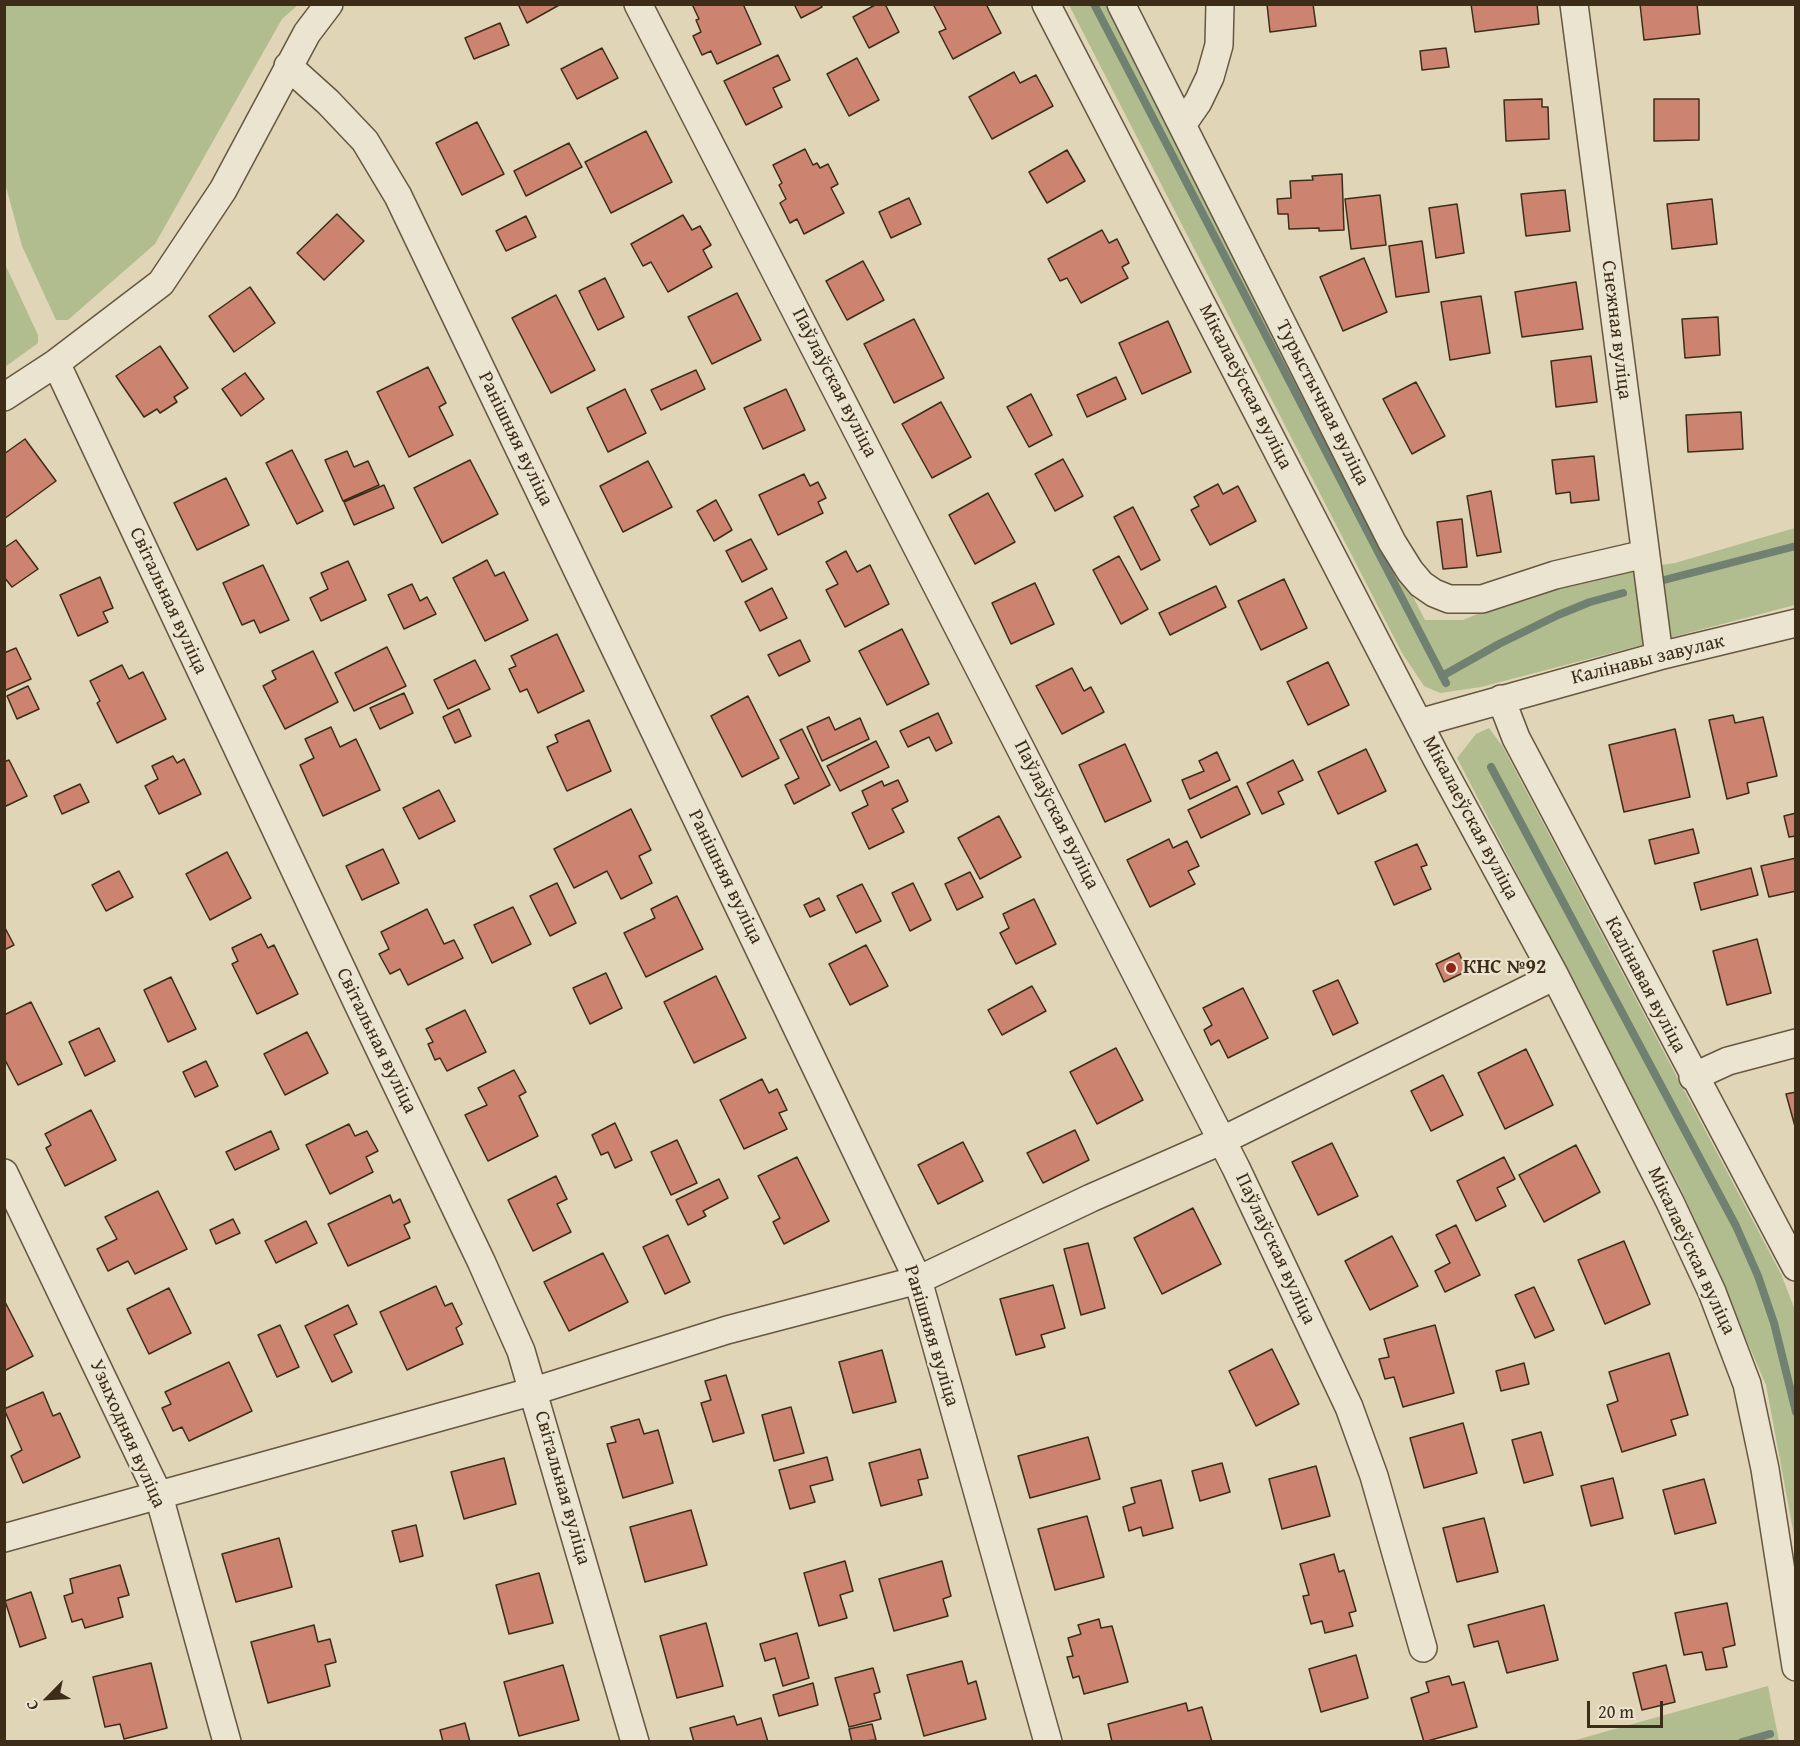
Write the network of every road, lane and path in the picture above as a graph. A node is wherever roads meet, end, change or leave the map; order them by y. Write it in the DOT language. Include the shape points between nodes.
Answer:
graph roads {
  1 [pos="329,4"];
  2 [pos="638,4"];
  3 [pos="1046,4"];
  4 [pos="1121,4"];
  5 [pos="1220,4"];
  6 [pos="1574,4"];
  7 [pos="288,66"];
  8 [pos="1182,125"];
  9 [pos="56,363"];
  10 [pos="4,397"];
  11 [pos="1645,554"];
  12 [pos="1796,623"];
  13 [pos="1659,656"];
  14 [pos="1501,699"];
  15 [pos="1419,723"];
  16 [pos="1555,976"];
  17 [pos="1796,1043"];
  18 [pos="1694,1077"];
  19 [pos="1223,1140"];
  20 [pos="4,1173"];
  21 [pos="1796,1267"];
  22 [pos="918,1280"];
  23 [pos="534,1391"];
  24 [pos="159,1496"];
  25 [pos="4,1538"];
  26 [pos="1422,1648"];
  27 [pos="1796,1667"];
  28 [pos="227,1742"];
  29 [pos="635,1742"];
  30 [pos="1048,1742"];
  1 -- 7 [label="street"];
  2 -- 19 [label="street, Паўлаўская вуліца"];
  3 -- 15 [label="street, Мікалаеўская вуліца"];
  4 -- 8 [label="street, Турыстычная вуліца"];
  5 -- 8 [label="street" via="1219,45 1210,77"];
  6 -- 11 [label="street, Снежная вуліца"];
  7 -- 9 [label="street" via="223,190 161,283"];
  7 -- 22 [label="street, Ранішняя вуліца" via="365,141 398,196"];
  8 -- 11 [label="street, Турыстычная вуліца" via="1392,542 1421,584 1449,599 1482,599 1555,575"];
  9 -- 10 [label="street"];
  9 -- 23 [label="street, Світальная вуліца" via="482,1261"];
  11 -- 13 [label="street, Снежная вуліца"];
  12 -- 13 [label="street, Калінавы завулак"];
  13 -- 14 [label="street, Калінавы завулак"];
  14 -- 15 [label="street, Калінавы завулак"];
  14 -- 18 [label="street, Калінавая вуліца" via="1516,738"];
  15 -- 16 [label="street, Мікалаеўская вуліца"];
  16 -- 19 [label="street"];
  16 -- 27 [label="street, Мікалаеўская вуліца" via="1670,1202 1712,1292 1747,1384 1765,1469"];
  17 -- 18 [label="street" via="1728,1060"];
  18 -- 21 [label="street, Калінавая вуліца"];
  19 -- 22 [label="street"];
  19 -- 26 [label="street, Паўлаўская вуліца" via="1350,1407 1374,1476"];
  20 -- 24 [label="street, Узыходняя вуліца"];
  22 -- 23 [label="street" via="727,1330"];
  22 -- 30 [label="street, Ранішняя вуліца"];
  23 -- 24 [label="street"];
  23 -- 29 [label="street, Світальная вуліца"];
  24 -- 25 [label="street"];
  24 -- 28 [label="street, Узыходняя вуліца"];
}
